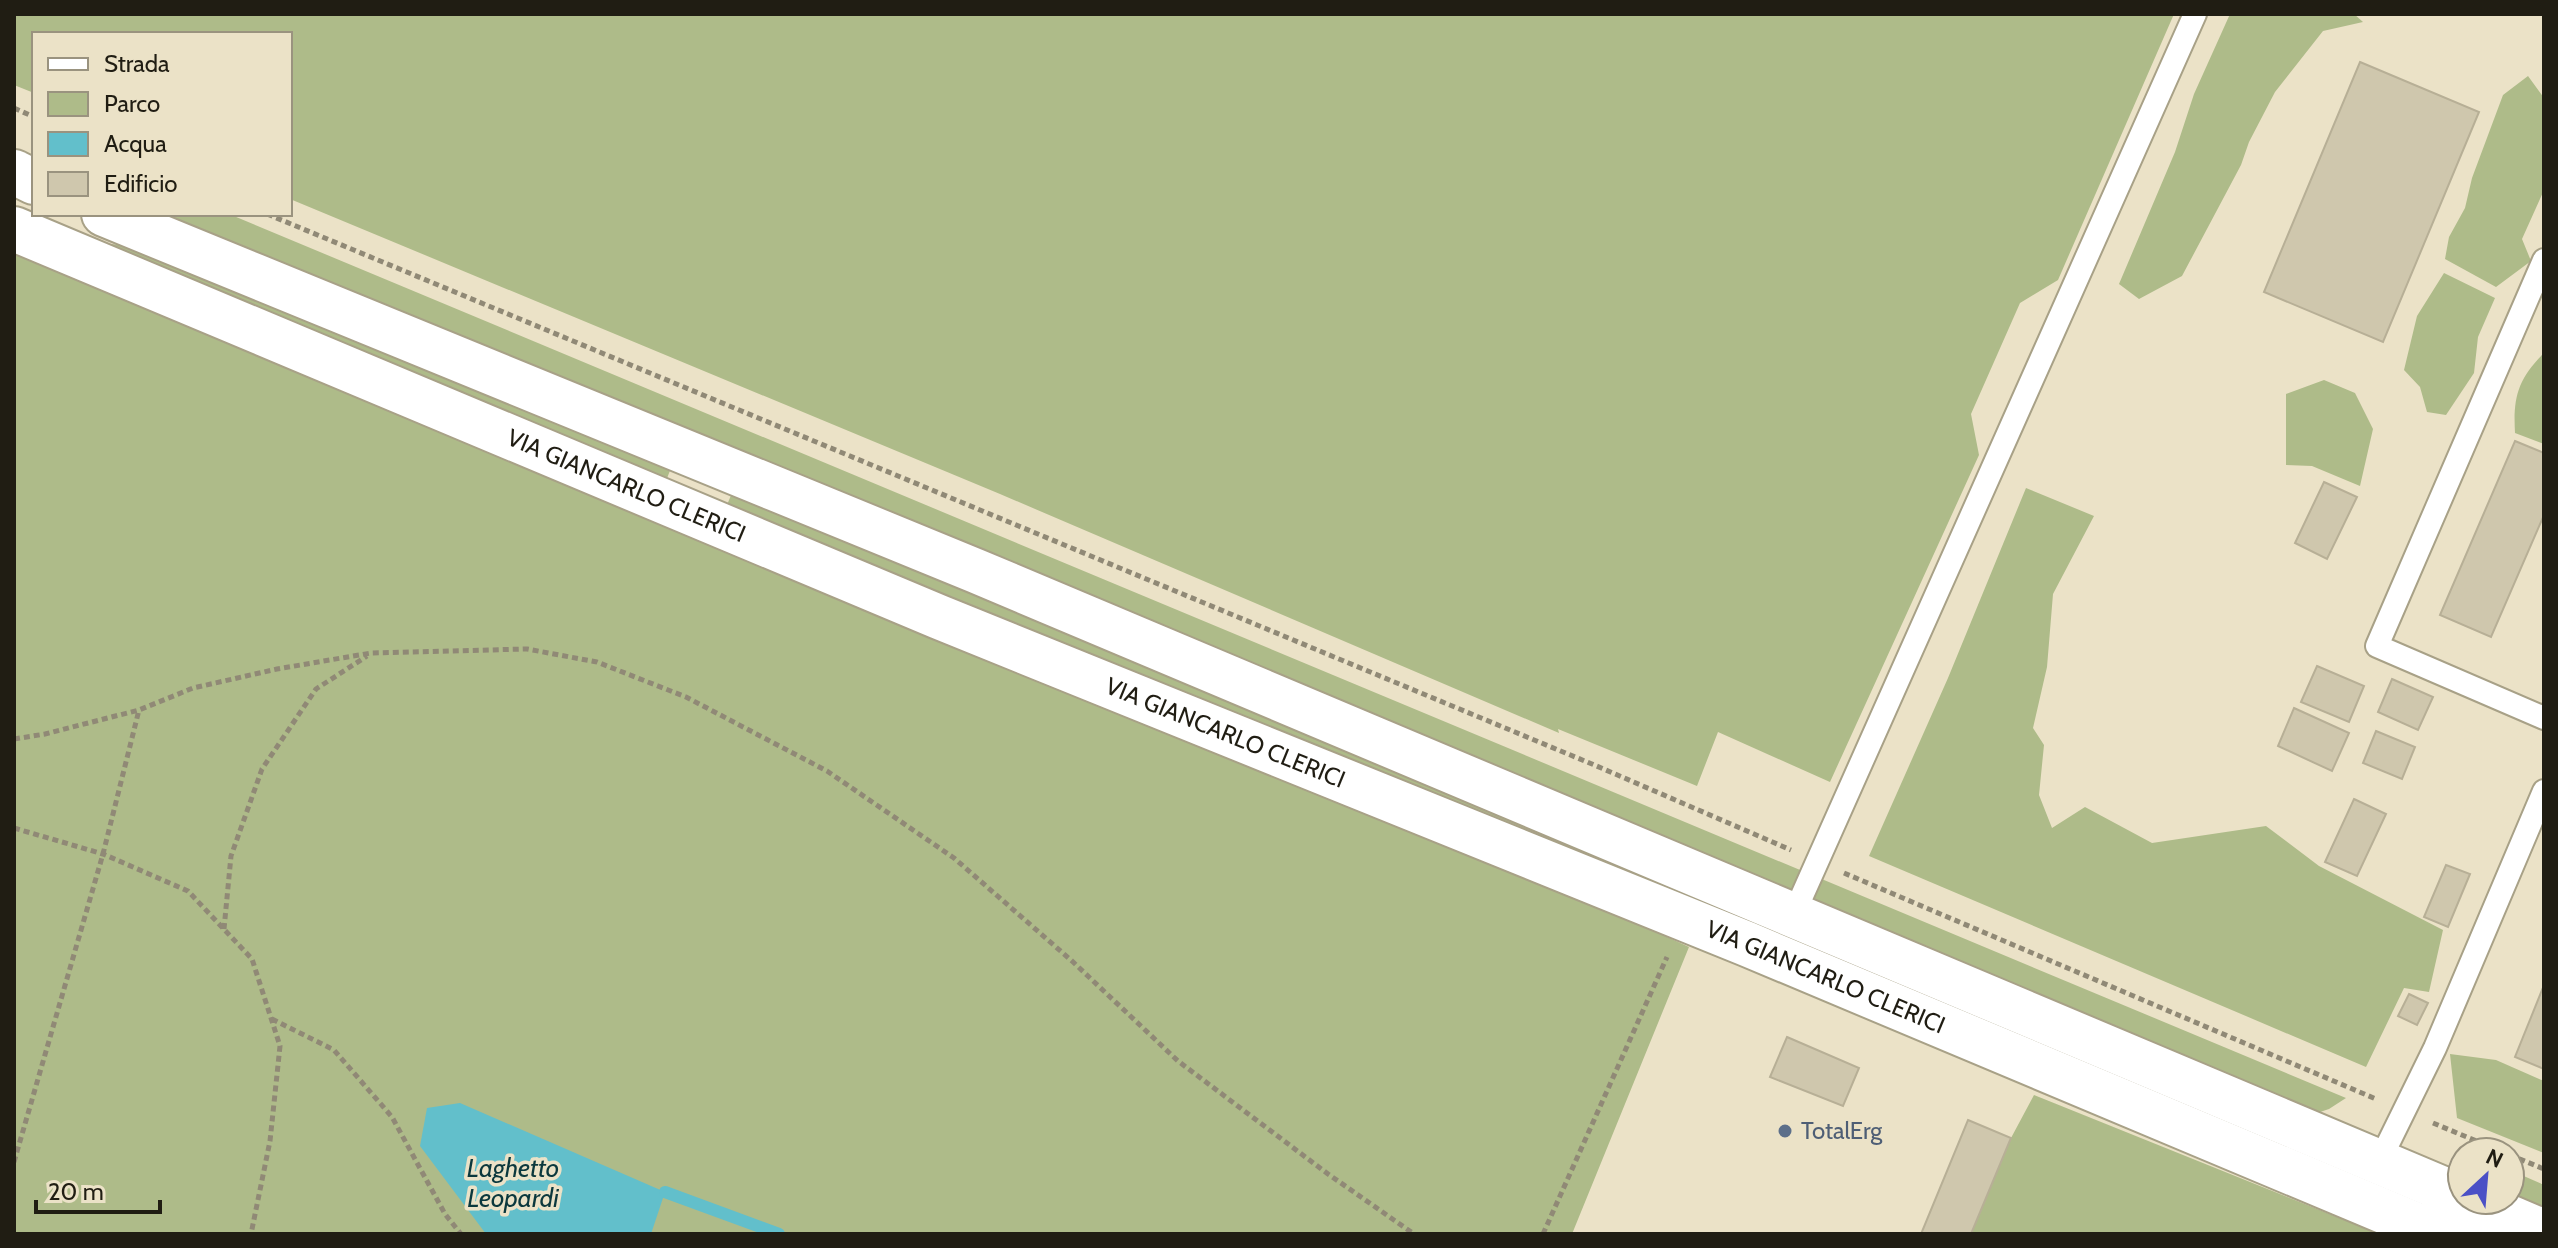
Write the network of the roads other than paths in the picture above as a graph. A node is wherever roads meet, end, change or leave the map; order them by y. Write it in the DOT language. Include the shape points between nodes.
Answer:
graph roads {
  1 [pos="2195,14"];
  2 [pos="14,172"];
  3 [pos="32,181"];
  4 [pos="109,216"];
  5 [pos="14,229"];
  6 [pos="2544,260"];
  7 [pos="2544,718"];
  8 [pos="2544,791"];
  9 [pos="1793,916"];
  10 [pos="1744,956"];
  11 [pos="1934,975"];
  12 [pos="2109,1097"];
  13 [pos="2379,1162"];
  14 [pos="2446,1190"];
  15 [pos="2506,1216"];
  16 [pos="2544,1232"];
  17 [pos="2438,1234"];
  18 [pos="2480,1234"];
  1 -- 9 [label="lane"];
  2 -- 3 [label="street"];
  4 -- 9 [label="street, VIA GIANCARLO CLERICI" via="976,571"];
  5 -- 10 [label="street, VIA GIANCARLO CLERICI" via="939,617 1684,920"];
  6 -- 7 [label="lane" via="2377,646"];
  8 -- 13 [label="lane" via="2435,1048"];
  9 -- 11 [label="street, VIA GIANCARLO CLERICI"];
  10 -- 11 [label="lane" via="1765,932 1888,985"];
  10 -- 12 [label="street, VIA GIANCARLO CLERICI" via="1979,1055"];
  11 -- 13 [label="street, VIA GIANCARLO CLERICI"];
  12 -- 13 [label="lane" via="2164,1101 2322,1168 2345,1173"];
  12 -- 17 [label="street, VIA GIANCARLO CLERICI"];
  13 -- 14 [label="street, VIA GIANCARLO CLERICI"];
  13 -- 18 [label="lane" via="2398,1190 2421,1210"];
  15 -- 16 [label="street"];
}
